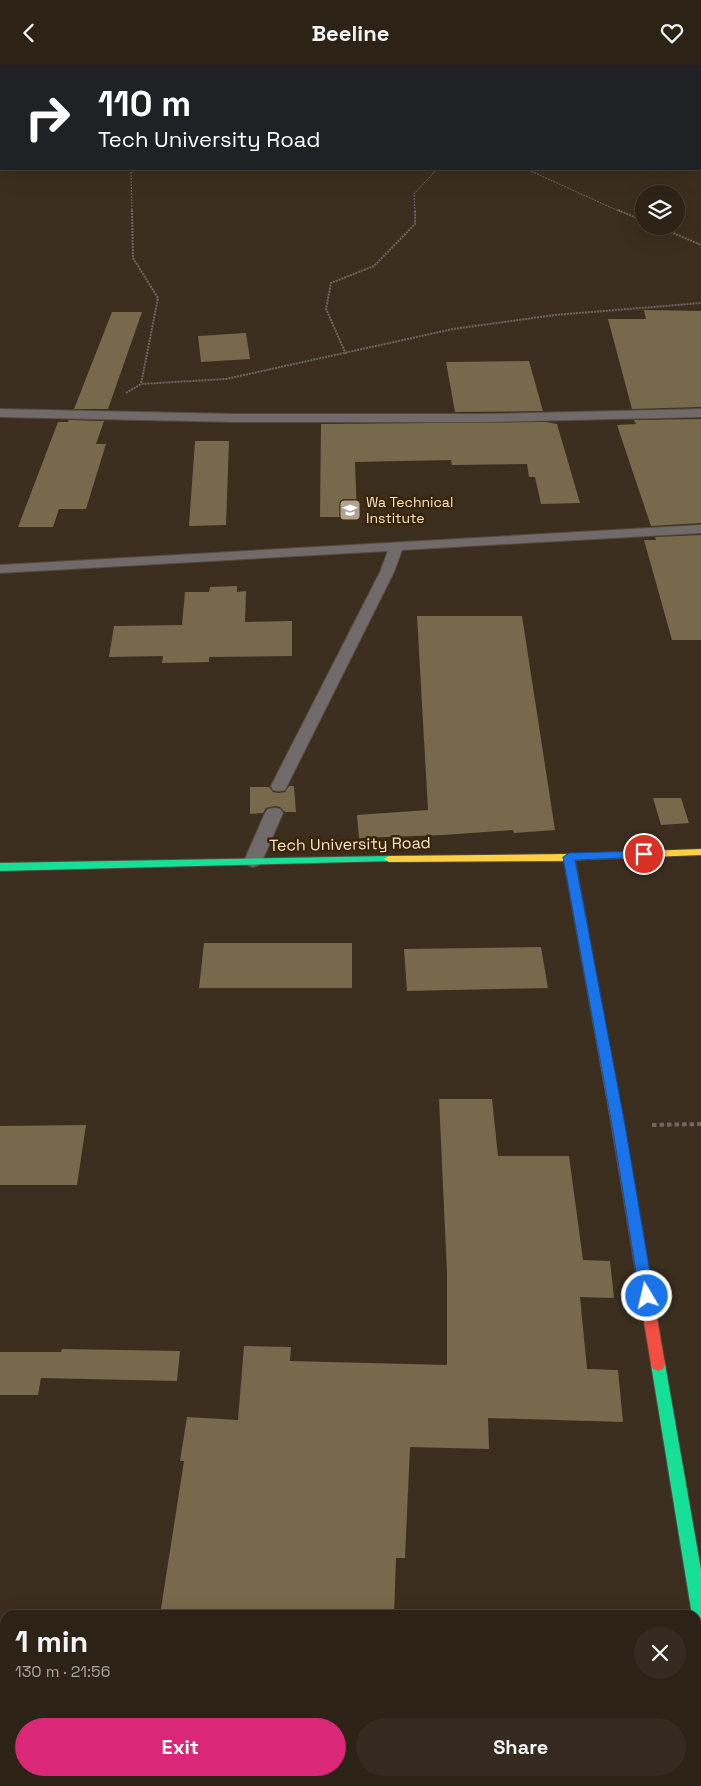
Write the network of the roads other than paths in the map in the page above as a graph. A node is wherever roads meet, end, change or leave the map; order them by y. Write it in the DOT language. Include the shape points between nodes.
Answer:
graph roads {
  1 [pos="0,413"];
  2 [pos="701,413"];
  3 [pos="701,529"];
  4 [pos="396,547"];
  5 [pos="0,569"];
  6 [pos="278,786"];
  7 [pos="274,813"];
  8 [pos="701,852"];
  9 [pos="569,857"];
  10 [pos="252,861"];
  11 [pos="0,867"];
  12 [pos="699,1610"];
  1 -- 2 [label="lane" via="235,418 483,418"];
  3 -- 4 [label="lane"];
  4 -- 5 [label="lane"];
  4 -- 6 [label="lane" via="387,572"];
  7 -- 10 [label="lane"];
  8 -- 9 [label="street, Tech University Road"];
  9 -- 10 [label="street, Tech University Road"];
  9 -- 12 [label="street" via="618,1125"];
  10 -- 11 [label="street, Tech University Road"];
}
